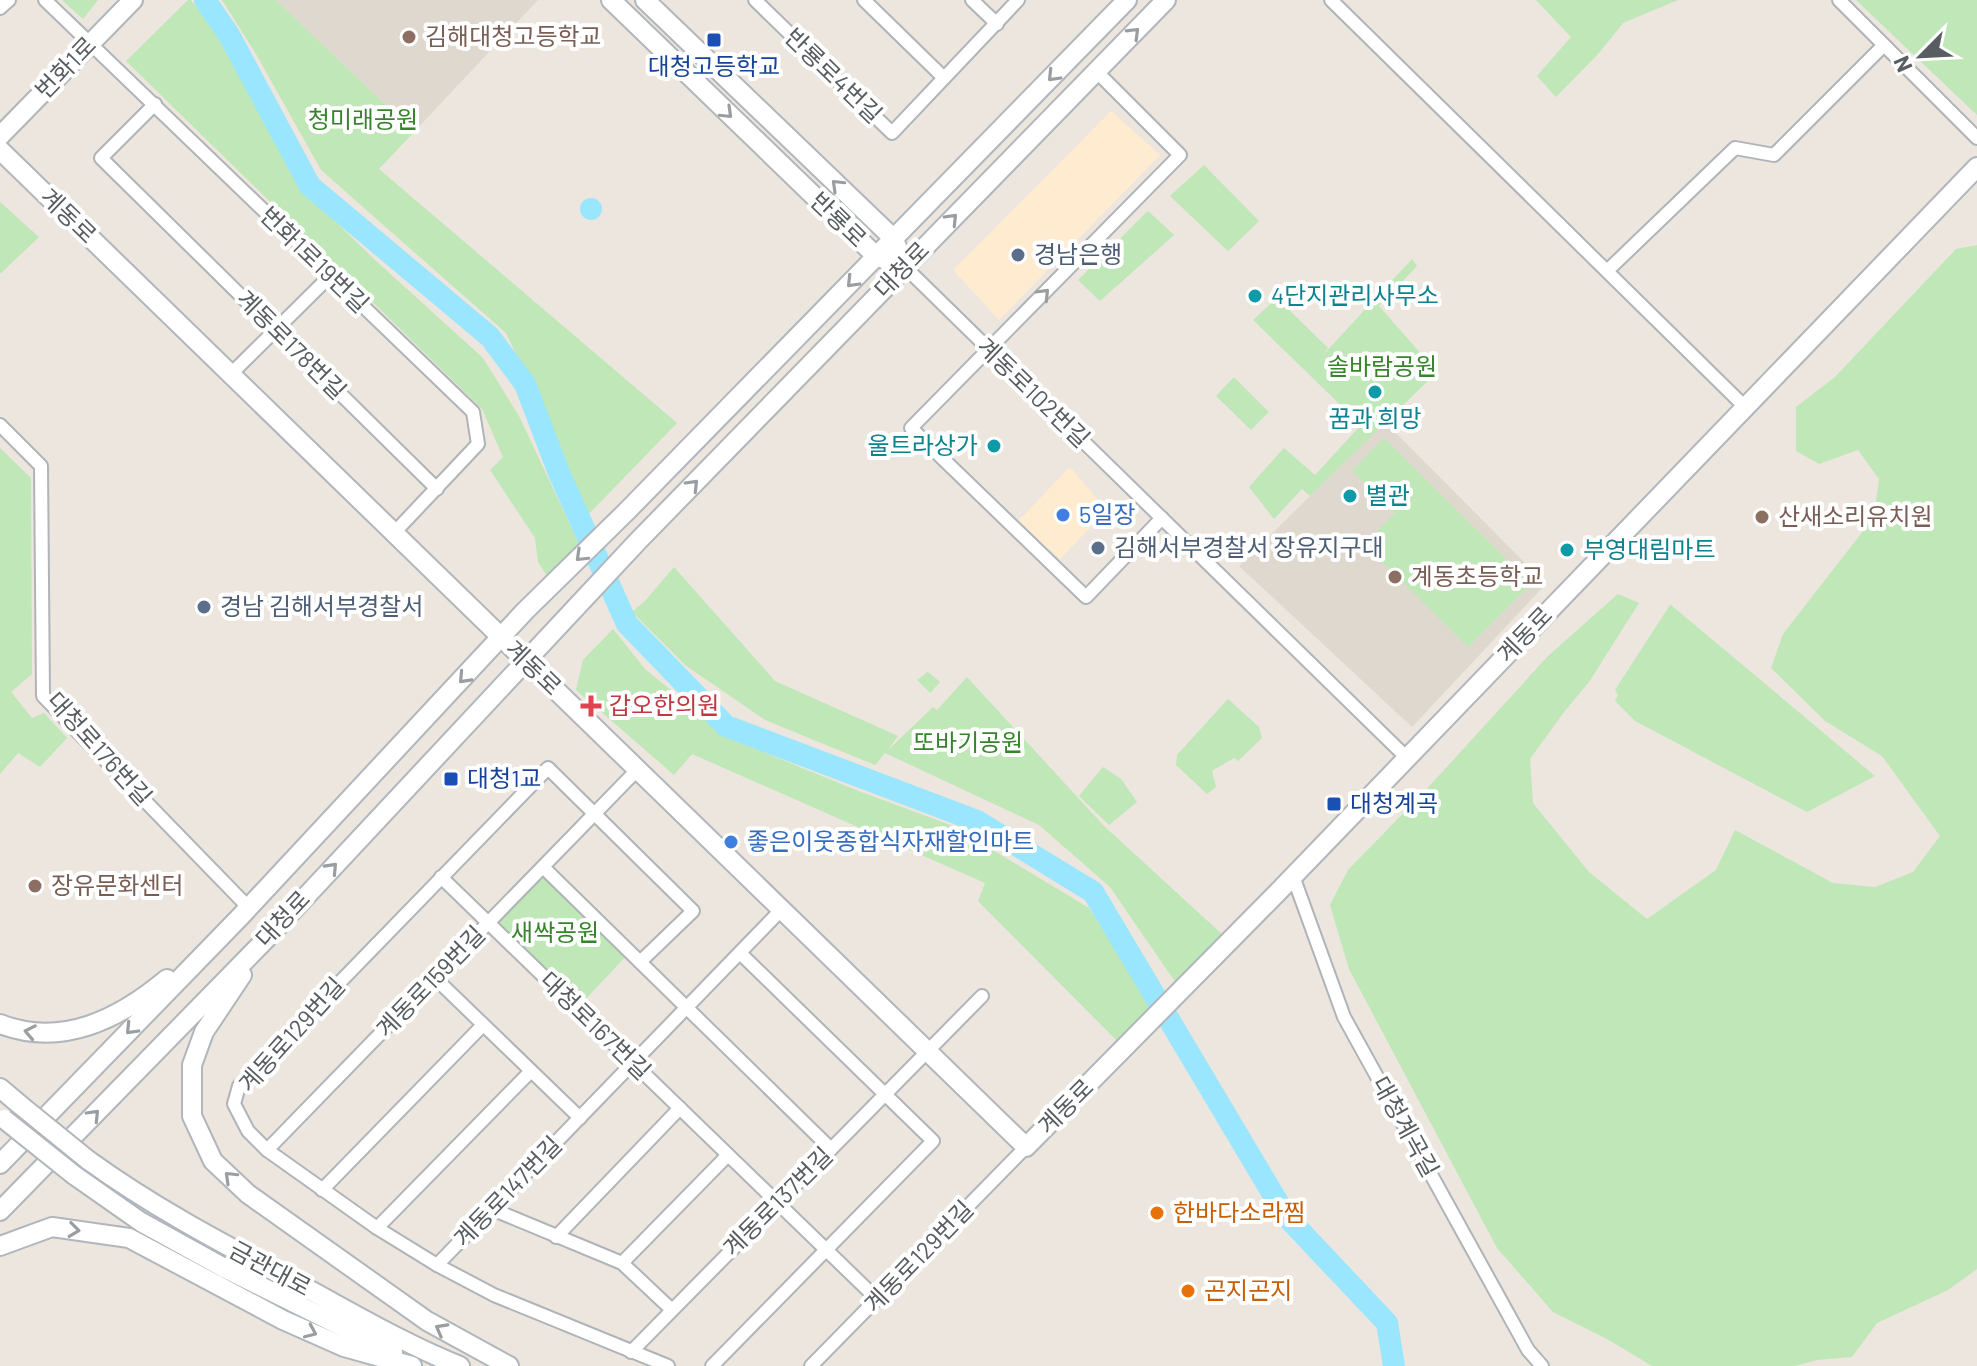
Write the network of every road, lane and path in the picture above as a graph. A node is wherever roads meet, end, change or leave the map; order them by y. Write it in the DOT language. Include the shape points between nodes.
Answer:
graph roads {
  1 [pos="9,0"];
  2 [pos="45,0"];
  3 [pos="133,0"];
  4 [pos="611,0"];
  5 [pos="755,0"];
  6 [pos="864,0"];
  7 [pos="972,0"];
  8 [pos="1018,0"];
  9 [pos="1127,0"];
  10 [pos="1166,0"];
  11 [pos="1331,0"];
  12 [pos="1839,0"];
  13 [pos="655,3"];
  14 [pos="0,8"];
  15 [pos="997,24"];
  16 [pos="89,43"];
  17 [pos="1884,45"];
  18 [pos="1096,71"];
  19 [pos="944,78"];
  20 [pos="155,104"];
  21 [pos="0,136"];
  22 [pos="1977,138"];
  23 [pos="0,150"];
  24 [pos="1977,167"];
  25 [pos="894,239"];
  26 [pos="876,256"];
  27 [pos="905,267"];
  28 [pos="1607,271"];
  29 [pos="330,276"];
  30 [pos="276,329"];
  31 [pos="989,350"];
  32 [pos="231,374"];
  33 [pos="1745,407"];
  34 [pos="0,425"];
  35 [pos="437,489"];
  36 [pos="1162,518"];
  37 [pos="394,533"];
  38 [pos="501,637"];
  39 [pos="526,660"];
  40 [pos="1407,758"];
  41 [pos="638,769"];
  42 [pos="594,814"];
  43 [pos="543,867"];
  44 [pos="1293,876"];
  45 [pos="441,877"];
  46 [pos="782,909"];
  47 [pos="244,913"];
  48 [pos="488,923"];
  49 [pos="268,937"];
  50 [pos="740,953"];
  51 [pos="640,962"];
  52 [pos="435,978"];
  53 [pos="982,996"];
  54 [pos="687,1008"];
  55 [pos="0,1024"];
  56 [pos="483,1025"];
  57 [pos="927,1051"];
  58 [pos="633,1063"];
  59 [pos="531,1071"];
  60 [pos="0,1088"];
  61 [pos="884,1095"];
  62 [pos="680,1108"];
  63 [pos="2,1118"];
  64 [pos="580,1118"];
  65 [pos="1026,1147"];
  66 [pos="831,1149"];
  67 [pos="267,1150"];
  68 [pos="728,1155"];
  69 [pos="0,1164"];
  70 [pos="322,1190"];
  71 [pos="778,1203"];
  72 [pos="492,1209"];
  73 [pos="0,1211"];
  74 [pos="377,1228"];
  75 [pos="556,1237"];
  76 [pos="0,1246"];
  77 [pos="825,1249"];
  78 [pos="622,1263"];
  79 [pos="437,1265"];
  80 [pos="877,1299"];
  81 [pos="672,1310"];
  82 [pos="631,1352"];
  83 [pos="412,1366"];
  84 [pos="422,1366"];
  85 [pos="460,1366"];
  86 [pos="509,1366"];
  87 [pos="668,1366"];
  88 [pos="712,1366"];
  89 [pos="811,1366"];
  90 [pos="1542,1366"];
  1 -- 14 [label="street"];
  2 -- 16 [label="street, 번화1로19번길"];
  3 -- 16 [label="main road, 번화1로"];
  4 -- 26 [label="main road, 반룡로, one-way"];
  5 -- 19 [label="street, 반룡로4번길" via="892,133"];
  6 -- 19 [label="street"];
  7 -- 15 [label="street"];
  8 -- 15 [label="street, 반룡로4번길"];
  9 -- 25 [label="main road, 대청로, one-way"];
  18 -- 10 [label="main road, 대청로, one-way"];
  11 -- 28 [label="street"];
  12 -- 17 [label="street"];
  25 -- 13 [label="main road, 반룡로, one-way"];
  15 -- 19 [label="street, 반룡로4번길"];
  16 -- 20 [label="street, 번화1로19번길"];
  16 -- 21 [label="main road, 번화1로"];
  17 -- 22 [label="street"];
  17 -- 28 [label="street" via="1774,155 1735,148"];
  27 -- 18 [label="main road, 대청로, one-way"];
  31 -- 18 [label="street, one-way" via="1180,155"];
  20 -- 29 [label="street, 번화1로19번길"];
  20 -- 30 [label="street, 계동로178번길" via="101,158"];
  23 -- 32 [label="main road, 계동로"];
  24 -- 33 [label="main road, 계동로"];
  25 -- 26 [label="main road, 대청로"];
  25 -- 27 [label="main road, 반룡로"];
  26 -- 27 [label="main road, 반룡로"];
  26 -- 38 [label="main road, 대청로, one-way"];
  27 -- 31 [label="street, 계동로102번길"];
  39 -- 27 [label="main road, 대청로, one-way"];
  28 -- 33 [label="street"];
  29 -- 30 [label="street"];
  29 -- 35 [label="street, 번화1로19번길" via="473,412 478,444"];
  30 -- 32 [label="street"];
  30 -- 35 [label="street, 계동로178번길"];
  31 -- 36 [label="street, 계동로102번길"];
  31 -- 36 [label="street" via="911,428 1086,597"];
  32 -- 37 [label="main road, 계동로"];
  33 -- 40 [label="main road, 계동로"];
  34 -- 47 [label="street, 대청로176번길" via="41,466 43,696"];
  35 -- 37 [label="street"];
  36 -- 40 [label="street, 계동로102번길"];
  37 -- 38 [label="main road, 계동로"];
  38 -- 39 [label="main road, 계동로"];
  38 -- 47 [label="main road, 대청로, one-way"];
  39 -- 41 [label="main road, 계동로"];
  49 -- 39 [label="main road, 대청로, one-way"];
  40 -- 44 [label="main road, 계동로"];
  41 -- 42 [label="street, 계동로159번길"];
  41 -- 46 [label="main road, 계동로"];
  42 -- 43 [label="street, 계동로159번길"];
  42 -- 45 [label="street" via="548,768"];
  42 -- 51 [label="street" via="693,911"];
  43 -- 48 [label="street, 계동로159번길"];
  43 -- 51 [label="street"];
  44 -- 65 [label="main road, 계동로"];
  44 -- 90 [label="street, 대청계곡길" via="1344,1017 1528,1350"];
  45 -- 48 [label="street, 대청로167번길"];
  45 -- 67 [label="street, 계동로129번길" via="239,1086 234,1104 248,1131"];
  46 -- 50 [label="street, 계동로147번길"];
  46 -- 57 [label="main road, 계동로"];
  47 -- 55 [label="main road, one-way" via="131,1006 91,1026 48,1035"];
  47 -- 69 [label="main road, 대청로, one-way"];
  48 -- 52 [label="street, 계동로159번길"];
  48 -- 58 [label="street, 대청로167번길"];
  73 -- 49 [label="main road, 대청로, one-way"];
  86 -- 49 [label="main road, one-way" via="427,1321 248,1194 213,1161 192,1116 192,1065 204,1032"];
  50 -- 54 [label="street, 계동로147번길"];
  50 -- 61 [label="street"];
  51 -- 54 [label="street"];
  52 -- 56 [label="street, 계동로147번길"];
  52 -- 67 [label="street, 계동로159번길"];
  53 -- 57 [label="street, 계동로137번길"];
  54 -- 58 [label="street, 계동로147번길"];
  54 -- 66 [label="street"];
  56 -- 59 [label="street, 계동로147번길"];
  56 -- 70 [label="street"];
  57 -- 61 [label="street, 계동로137번길"];
  57 -- 65 [label="main road, 계동로"];
  58 -- 62 [label="street, 대청로167번길"];
  58 -- 64 [label="street, 계동로147번길"];
  59 -- 64 [label="street, 계동로147번길"];
  59 -- 74 [label="street"];
  60 -- 85 [label="main road, 금관대로, bridge" via="136,1195"];
  61 -- 66 [label="street, 계동로137번길"];
  61 -- 77 [label="street" via="933,1141"];
  62 -- 68 [label="street, 대청로167번길"];
  62 -- 75 [label="street"];
  63 -- 84 [label="main road, 금관대로, bridge" via="141,1222"];
  64 -- 72 [label="street, 계동로147번길"];
  65 -- 80 [label="street, 계동로129번길"];
  66 -- 71 [label="street, 계동로137번길"];
  67 -- 70 [label="street, 계동로129번길"];
  68 -- 71 [label="street, 대청로167번길"];
  68 -- 78 [label="street"];
  70 -- 74 [label="street, 계동로129번길"];
  71 -- 77 [label="street, 대청로167번길"];
  71 -- 81 [label="street, 계동로137번길"];
  72 -- 75 [label="street"];
  72 -- 79 [label="street, 계동로147번길"];
  74 -- 79 [label="street, 계동로129번길"];
  75 -- 78 [label="street"];
  76 -- 83 [label="main road, one-way" via="52,1227 129,1238 283,1320 344,1347"];
  77 -- 80 [label="street, 대청로167번길"];
  77 -- 88 [label="street"];
  78 -- 81 [label="street"];
  79 -- 82 [label="street, 계동로129번길" via="494,1295"];
  80 -- 89 [label="street, 계동로129번길"];
  81 -- 82 [label="street, 계동로137번길"];
  82 -- 87 [label="street, 계동로129번길"];
}
